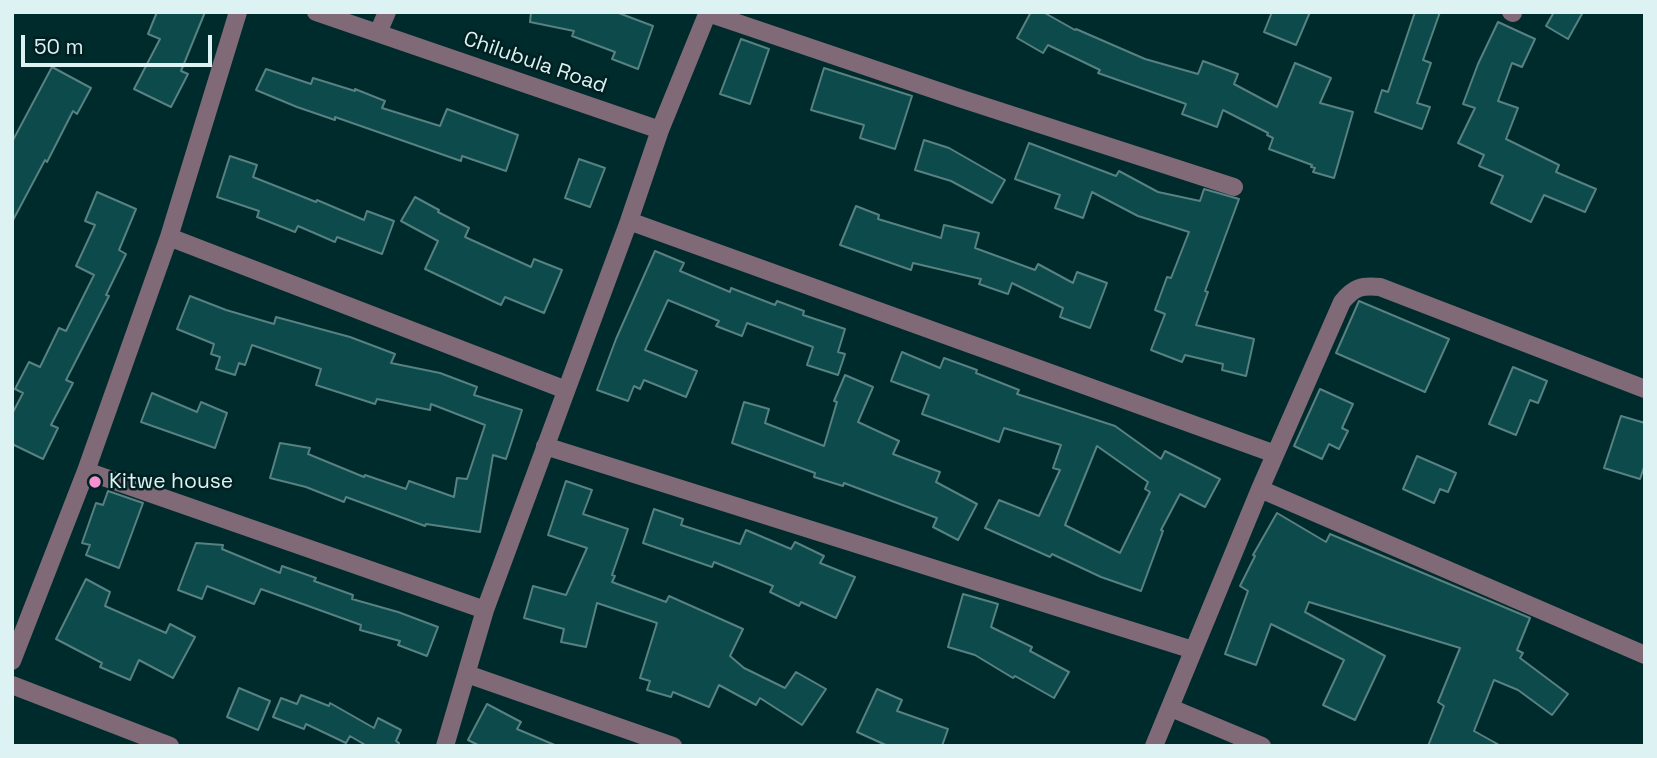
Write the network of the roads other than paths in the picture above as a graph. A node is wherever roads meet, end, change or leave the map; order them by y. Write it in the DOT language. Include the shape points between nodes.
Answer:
graph roads {
  1 [pos="238,12"];
  2 [pos="316,12"];
  3 [pos="387,12"];
  4 [pos="708,12"];
  5 [pos="377,33"];
  6 [pos="660,131"];
  7 [pos="1234,187"];
  8 [pos="629,222"];
  9 [pos="169,237"];
  10 [pos="1645,389"];
  11 [pos="566,390"];
  12 [pos="545,446"];
  13 [pos="1275,454"];
  14 [pos="86,471"];
  15 [pos="1260,489"];
  16 [pos="485,610"];
  17 [pos="1193,650"];
  18 [pos="1645,655"];
  19 [pos="12,661"];
  20 [pos="467,674"];
  21 [pos="12,685"];
  22 [pos="1171,708"];
  23 [pos="170,746"];
  24 [pos="445,746"];
  25 [pos="673,746"];
  26 [pos="1154,746"];
  27 [pos="1262,746"];
  1 -- 9 [label="street"];
  2 -- 5 [label="street, Chilubula Road"];
  3 -- 5 [label="street"];
  4 -- 6 [label="street"];
  4 -- 7 [label="street"];
  5 -- 6 [label="street, Chilubula Road"];
  6 -- 8 [label="street"];
  8 -- 11 [label="street"];
  8 -- 13 [label="street"];
  9 -- 11 [label="street"];
  9 -- 14 [label="street"];
  10 -- 13 [label="street" via="1418,300 1363,286 1342,302"];
  11 -- 12 [label="street"];
  12 -- 16 [label="street"];
  12 -- 17 [label="street"];
  13 -- 15 [label="street"];
  14 -- 16 [label="street"];
  14 -- 19 [label="street"];
  15 -- 17 [label="street"];
  15 -- 18 [label="street"];
  16 -- 20 [label="street"];
  17 -- 22 [label="street"];
  20 -- 24 [label="street"];
  20 -- 25 [label="street"];
  21 -- 23 [label="street"];
  22 -- 26 [label="street"];
  22 -- 27 [label="street"];
}
